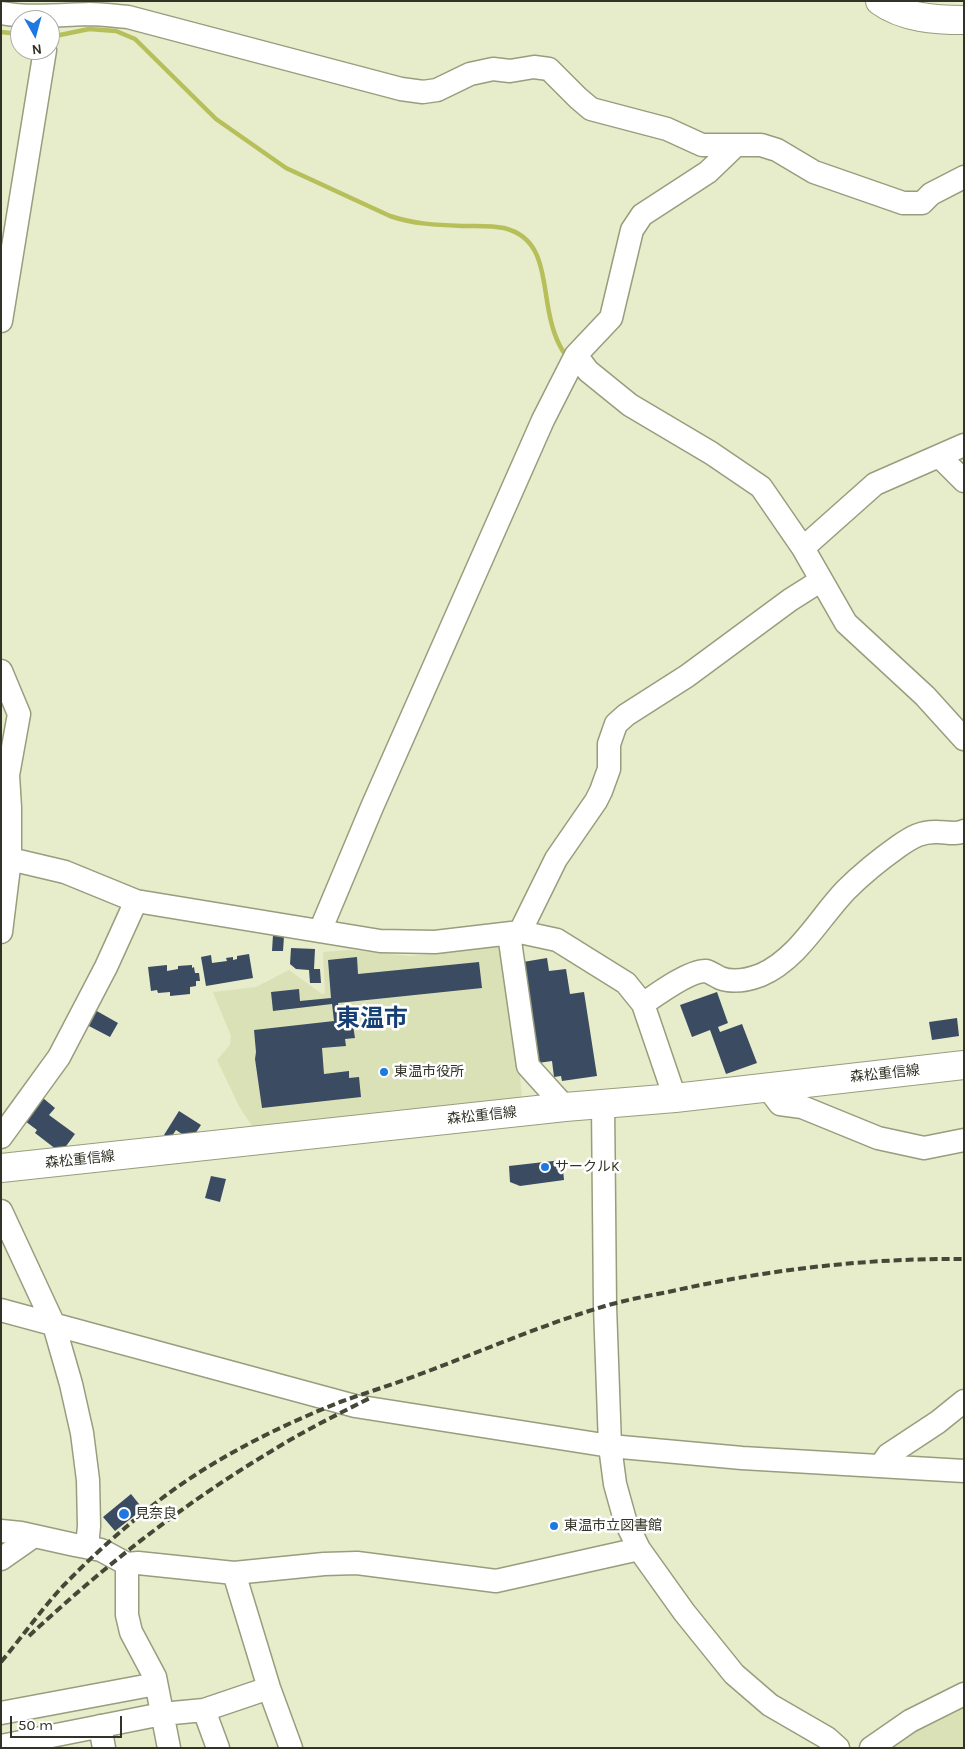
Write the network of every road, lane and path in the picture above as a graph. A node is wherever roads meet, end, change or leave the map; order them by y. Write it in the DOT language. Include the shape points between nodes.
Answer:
graph roads {
  1 [pos="880,1"];
  2 [pos="60,17"];
  3 [pos="964,20"];
  4 [pos="43,60"];
  5 [pos="735,146"];
  6 [pos="964,177"];
  7 [pos="1,321"];
  8 [pos="576,355"];
  9 [pos="964,445"];
  10 [pos="939,456"];
  11 [pos="964,481"];
  12 [pos="803,548"];
  13 [pos="820,581"];
  14 [pos="1,671"];
  15 [pos="964,739"];
  16 [pos="964,831"];
  17 [pos="6,859"];
  18 [pos="136,901"];
  19 [pos="320,931"];
  20 [pos="1,932"];
  21 [pos="514,933"];
  22 [pos="643,1004"];
  23 [pos="964,1066"];
  24 [pos="767,1087"];
  25 [pos="676,1098"];
  26 [pos="603,1104"];
  27 [pos="565,1107"];
  28 [pos="1,1137"];
  29 [pos="964,1140"];
  30 [pos="1,1168"];
  31 [pos="1,1211"];
  32 [pos="1,1310"];
  33 [pos="54,1325"];
  34 [pos="964,1402"];
  35 [pos="610,1446"];
  36 [pos="881,1465"];
  37 [pos="964,1471"];
  38 [pos="11,1532"];
  39 [pos="87,1547"];
  40 [pos="639,1548"];
  41 [pos="1,1559"];
  42 [pos="127,1564"];
  43 [pos="234,1573"];
  44 [pos="156,1684"];
  45 [pos="269,1688"];
  46 [pos="964,1694"];
  47 [pos="204,1710"];
  48 [pos="1,1713"];
  49 [pos="162,1714"];
  50 [pos="102,1737"];
  51 [pos="1,1746"];
  52 [pos="169,1748"];
  53 [pos="218,1748"];
  54 [pos="291,1748"];
  55 [pos="838,1748"];
  56 [pos="871,1748"];
  1 -- 3 [label="main road" via="911,14 938,20"];
  2 -- 5 [label="street" via="91,14 128,17 401,89 423,92 493,69 510,71 534,66 550,69 591,108 667,129 702,145"];
  4 -- 7 [label="street"];
  5 -- 6 [label="street" via="777,150 814,172 903,203 922,203 931,194"];
  5 -- 8 [label="street" via="708,172 642,215 632,230 611,318"];
  8 -- 12 [label="street" via="588,371 630,405 761,488"];
  8 -- 19 [label="street" via="486,547"];
  9 -- 10 [label="street"];
  10 -- 11 [label="street"];
  10 -- 12 [label="street" via="875,484"];
  12 -- 13 [label="street"];
  13 -- 15 [label="street" via="846,623 925,696"];
  13 -- 21 [label="street" via="616,724 609,744 609,769 602,791 556,859"];
  14 -- 17 [label="street" via="19,714 8,775 10,808"];
  16 -- 22 [label="street" via="916,835 898,847 847,888 799,947 768,971 737,981 706,971 685,977"];
  17 -- 18 [label="street" via="65,872"];
  17 -- 20 [label="street"];
  18 -- 19 [label="street"];
  18 -- 28 [label="street" via="59,1057"];
  19 -- 21 [label="street" via="380,941 435,942"];
  21 -- 22 [label="street" via="557,940 626,983"];
  21 -- 27 [label="street" via="528,1066"];
  22 -- 25 [label="street"];
  23 -- 24 [label="main road, 森松重信線"];
  24 -- 25 [label="main road, 森松重信線"];
  24 -- 29 [label="street" via="780,1104 802,1108 878,1138 924,1148"];
  25 -- 26 [label="main road, 森松重信線"];
  26 -- 27 [label="main road, 森松重信線"];
  26 -- 35 [label="street"];
  27 -- 30 [label="main road, 森松重信線"];
  31 -- 33 [label="street"];
  32 -- 33 [label="street"];
  33 -- 35 [label="street" via="354,1406"];
  33 -- 39 [label="street" via="82,1433 88,1480"];
  34 -- 36 [label="street" via="888,1455"];
  35 -- 36 [label="street" via="742,1458"];
  35 -- 40 [label="street" via="615,1484 625,1520"];
  36 -- 37 [label="street"];
  38 -- 39 [label="street"];
  38 -- 41 [label="street" via="31,1538"];
  39 -- 42 [label="street" via="101,1550"];
  40 -- 43 [label="street" via="496,1581 358,1563"];
  40 -- 55 [label="street" via="684,1612 734,1674 770,1705 827,1738"];
  42 -- 43 [label="street"];
  42 -- 44 [label="street" via="127,1615 131,1632 155,1676"];
  43 -- 45 [label="street"];
  44 -- 48 [label="street"];
  44 -- 49 [label="street"];
  45 -- 47 [label="street"];
  45 -- 54 [label="street"];
  46 -- 56 [label="street" via="910,1721"];
  47 -- 49 [label="street"];
  47 -- 53 [label="street"];
  49 -- 50 [label="street"];
  49 -- 52 [label="street"];
  50 -- 51 [label="street"];
}
